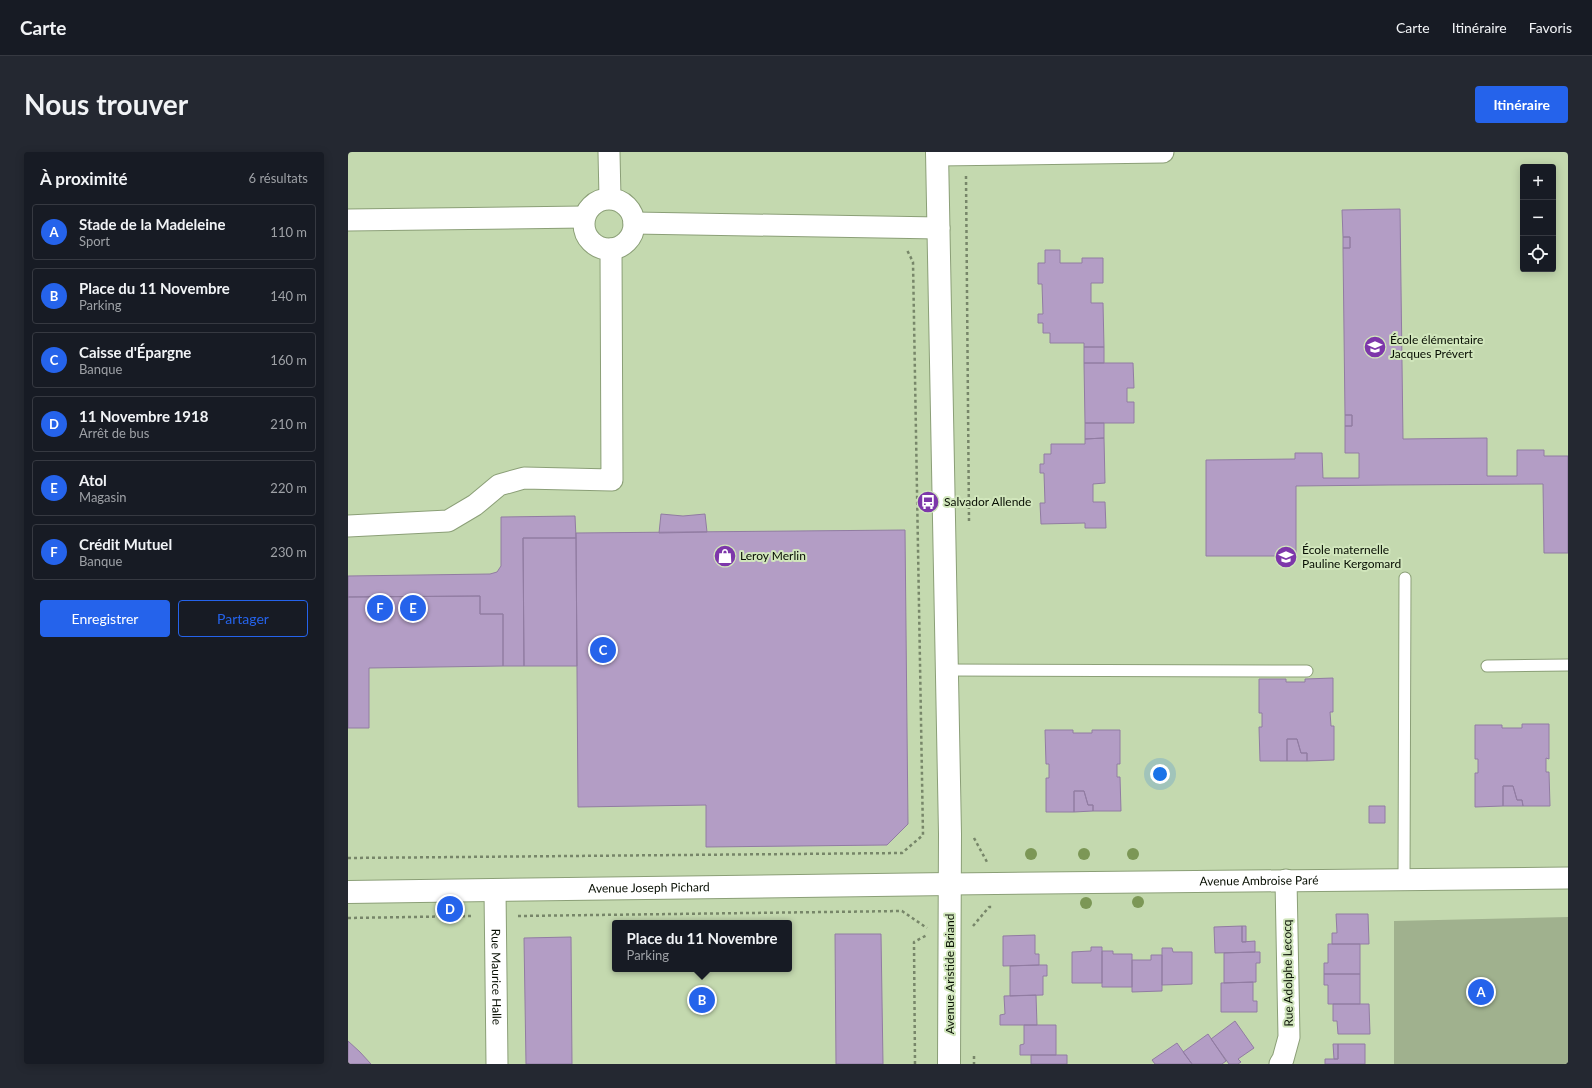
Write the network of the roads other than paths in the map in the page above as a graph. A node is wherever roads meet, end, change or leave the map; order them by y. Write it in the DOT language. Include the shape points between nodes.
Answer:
graph roads {
  1 [pos="609,152"];
  2 [pos="1118,152"];
  3 [pos="1163,152"];
  4 [pos="937,153"];
  5 [pos="610,198"];
  6 [pos="584,217"];
  7 [pos="348,220"];
  8 [pos="634,224"];
  9 [pos="939,228"];
  10 [pos="611,249"];
  11 [pos="348,526"];
  12 [pos="1404,578"];
  13 [pos="1568,665"];
  14 [pos="1487,666"];
  15 [pos="947,670"];
  16 [pos="1307,671"];
  17 [pos="1568,878"];
  18 [pos="1404,879"];
  19 [pos="1286,880"];
  20 [pos="950,884"];
  21 [pos="495,890"];
  22 [pos="348,892"];
  23 [pos="497,1064"];
  24 [pos="949,1064"];
  25 [pos="1280,1064"];
  1 -- 5 [label="street"];
  2 -- 3 [label="street"];
  2 -- 4 [label="street"];
  4 -- 9 [label="street, Avenue Aristide Briand"];
  5 -- 6 [label="street" via="594,204"];
  5 -- 8 [label="street" via="627,206"];
  6 -- 7 [label="street"];
  6 -- 10 [label="street" via="583,225 589,240 595,245"];
  8 -- 9 [label="street"];
  8 -- 10 [label="street" via="625,244"];
  9 -- 15 [label="street, Avenue Aristide Briand"];
  10 -- 11 [label="street" via="612,480 524,478 499,485 475,505 448,521"];
  12 -- 18 [label="lane"];
  13 -- 14 [label="lane"];
  15 -- 16 [label="lane"];
  15 -- 20 [label="street, Avenue Aristide Briand"];
  17 -- 18 [label="street, Avenue Ambroise Paré"];
  18 -- 19 [label="street, Avenue Ambroise Paré"];
  19 -- 20 [label="street, Avenue Ambroise Paré"];
  19 -- 25 [label="street, Rue Adolphe Lecocq" via="1289,1037"];
  20 -- 21 [label="street, Avenue Joseph Pichard"];
  20 -- 24 [label="street, Avenue Aristide Briand"];
  21 -- 22 [label="street, Avenue Joseph Pichard"];
  21 -- 23 [label="street, Rue Maurice Halle"];
}
